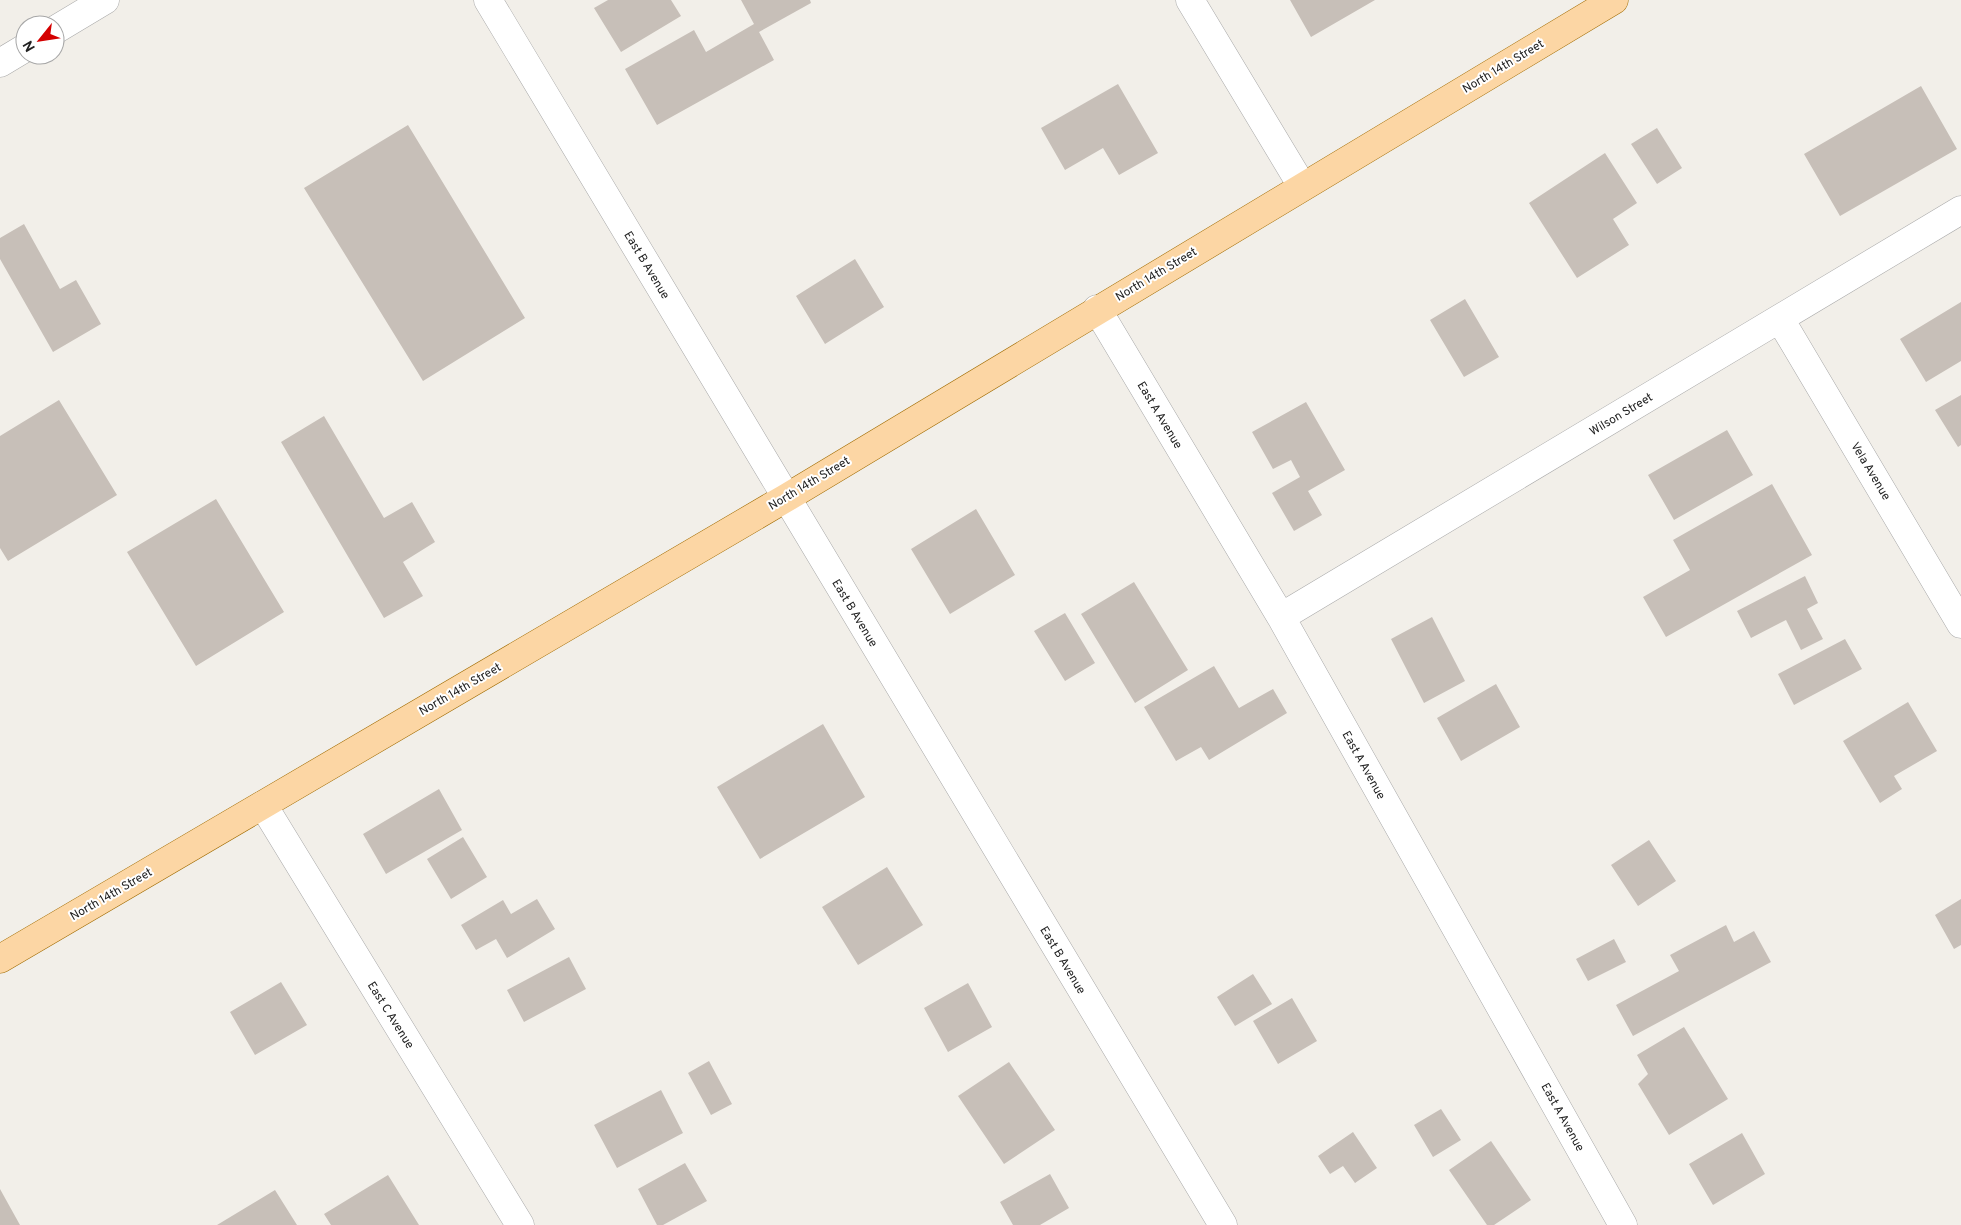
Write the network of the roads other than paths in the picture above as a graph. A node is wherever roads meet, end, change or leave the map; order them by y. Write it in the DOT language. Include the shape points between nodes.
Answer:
graph roads {
  1 [pos="105,0"];
  2 [pos="488,0"];
  3 [pos="1190,0"];
  4 [pos="1614,0"];
  5 [pos="65,24"];
  6 [pos="15,54"];
  7 [pos="0,63"];
  8 [pos="1302,186"];
  9 [pos="1961,210"];
  10 [pos="1097,309"];
  11 [pos="1780,319"];
  12 [pos="786,498"];
  13 [pos="1281,617"];
  14 [pos="1961,624"];
  15 [pos="263,805"];
  16 [pos="0,959"];
  17 [pos="520,1225"];
  18 [pos="1223,1225"];
  19 [pos="1624,1225"];
  1 -- 5 [label="street"];
  2 -- 12 [label="street, East B Avenue"];
  3 -- 8 [label="street"];
  4 -- 8 [label="main road, North 14th Street"];
  6 -- 7 [label="street"];
  8 -- 10 [label="main road, North 14th Street"];
  9 -- 11 [label="street, Wilson Street"];
  10 -- 12 [label="main road, North 14th Street"];
  10 -- 13 [label="street, East A Avenue"];
  11 -- 13 [label="street, Wilson Street"];
  11 -- 14 [label="street, Vela Avenue"];
  12 -- 15 [label="main road, North 14th Street"];
  12 -- 18 [label="street, East B Avenue"];
  13 -- 19 [label="street, East A Avenue"];
  15 -- 16 [label="main road, North 14th Street"];
  15 -- 17 [label="street, East C Avenue"];
}
